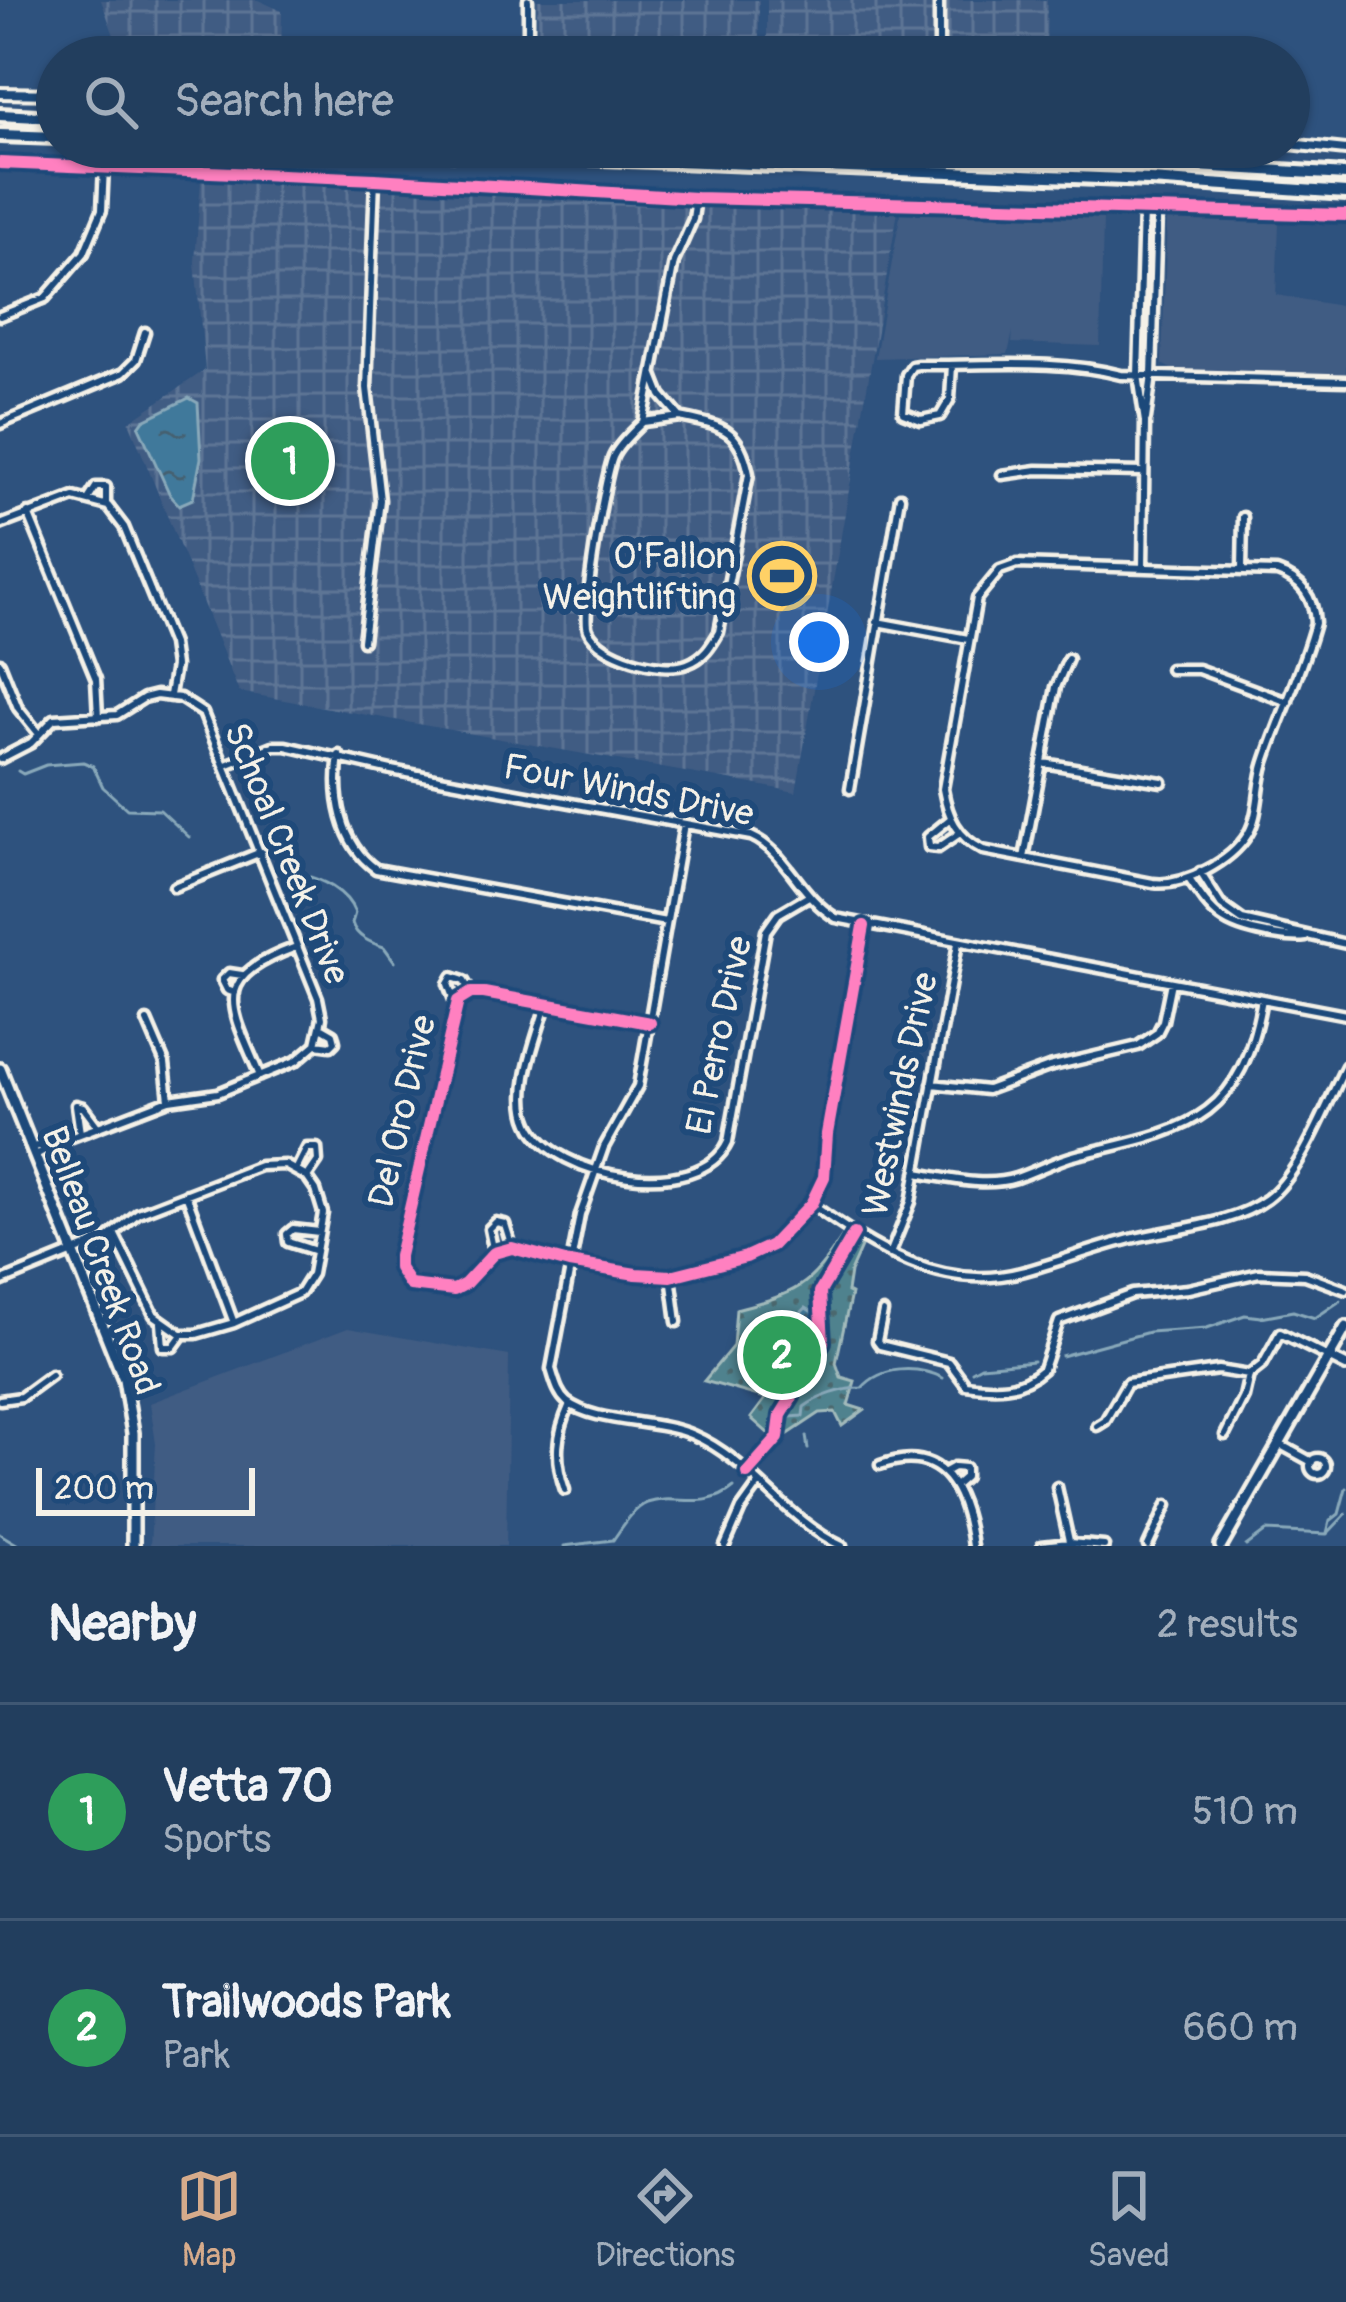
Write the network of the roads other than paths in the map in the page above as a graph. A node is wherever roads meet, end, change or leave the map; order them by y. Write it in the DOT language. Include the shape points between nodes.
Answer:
graph roads {
  1 [pos="528,0"];
  2 [pos="939,0"];
  3 [pos="528,36"];
  4 [pos="939,36"];
  5 [pos="0,93"];
  6 [pos="36,94"];
  7 [pos="0,115"];
  8 [pos="36,117"];
  9 [pos="0,135"];
  10 [pos="36,136"];
  11 [pos="1310,147"];
  12 [pos="1346,150"];
  13 [pos="0,163"];
  14 [pos="36,164"];
  15 [pos="104,168"];
  16 [pos="146,168"];
  17 [pos="849,168"];
  18 [pos="1230,168"];
  19 [pos="1346,175"];
  20 [pos="375,179"];
  21 [pos="1346,193"];
  22 [pos="697,199"];
  23 [pos="1143,210"];
  24 [pos="1157,210"];
  25 [pos="1346,215"];
  26 [pos="0,316"];
  27 [pos="146,332"];
  28 [pos="1152,361"];
  29 [pos="952,365"];
  30 [pos="653,375"];
  31 [pos="1138,375"];
  32 [pos="1152,375"];
  33 [pos="1171,376"];
  34 [pos="1346,381"];
  35 [pos="680,417"];
  36 [pos="644,422"];
  37 [pos="1145,422"];
  38 [pos="0,424"];
  39 [pos="1144,472"];
  40 [pos="1002,475"];
  41 [pos="900,497"];
  42 [pos="89,498"];
  43 [pos="106,505"];
  44 [pos="28,513"];
  45 [pos="1243,517"];
  46 [pos="0,525"];
  47 [pos="1142,567"];
  48 [pos="1242,569"];
  49 [pos="877,622"];
  50 [pos="968,639"];
  51 [pos="363,641"];
  52 [pos="1068,659"];
  53 [pos="0,663"];
  54 [pos="1170,669"];
  55 [pos="170,695"];
  56 [pos="1288,702"];
  57 [pos="98,717"];
  58 [pos="38,734"];
  59 [pos="339,755"];
  60 [pos="0,759"];
  61 [pos="1042,763"];
  62 [pos="226,765"];
  63 [pos="1162,782"];
  64 [pos="850,789"];
  65 [pos="951,819"];
  66 [pos="684,824"];
  67 [pos="960,833"];
  68 [pos="261,852"];
  69 [pos="1024,858"];
  70 [pos="1200,872"];
  71 [pos="1189,879"];
  72 [pos="174,886"];
  73 [pos="807,897"];
  74 [pos="667,922"];
  75 [pos="864,926"];
  76 [pos="1309,937"];
  77 [pos="958,943"];
  78 [pos="1346,944"];
  79 [pos="296,947"];
  80 [pos="244,975"];
  81 [pos="1171,982"];
  82 [pos="235,993"];
  83 [pos="471,993"];
  84 [pos="1262,999"];
  85 [pos="455,1004"];
  86 [pos="546,1005"];
  87 [pos="1346,1015"];
  88 [pos="147,1021"];
  89 [pos="650,1023"];
  90 [pos="321,1027"];
  91 [pos="316,1044"];
  92 [pos="1346,1066"];
  93 [pos="0,1069"];
  94 [pos="260,1076"];
  95 [pos="932,1084"];
  96 [pos="169,1100"];
  97 [pos="98,1127"];
  98 [pos="80,1133"];
  99 [pos="34,1151"];
  100 [pos="596,1169"];
  101 [pos="296,1170"];
  102 [pos="916,1173"];
  103 [pos="307,1177"];
  104 [pos="186,1194"];
  105 [pos="811,1204"];
  106 [pos="320,1232"];
  107 [pos="114,1233"];
  108 [pos="508,1249"];
  109 [pos="316,1251"];
  110 [pos="73,1252"];
  111 [pos="494,1253"];
  112 [pos="890,1254"];
  113 [pos="568,1263"];
  114 [pos="671,1276"];
  115 [pos="0,1282"];
  116 [pos="1346,1291"];
  117 [pos="883,1312"];
  118 [pos="677,1322"];
  119 [pos="161,1323"];
  120 [pos="234,1323"];
  121 [pos="1346,1327"];
  122 [pos="182,1334"];
  123 [pos="1330,1358"];
  124 [pos="1346,1366"];
  125 [pos="51,1375"];
  126 [pos="1249,1376"];
  127 [pos="0,1400"];
  128 [pos="570,1404"];
  129 [pos="1097,1426"];
  130 [pos="1225,1435"];
  131 [pos="1281,1445"];
  132 [pos="1312,1462"];
  133 [pos="880,1465"];
  134 [pos="945,1472"];
  135 [pos="759,1484"];
  136 [pos="957,1484"];
  137 [pos="1057,1486"];
  138 [pos="565,1490"];
  139 [pos="1167,1505"];
  140 [pos="820,1536"];
  141 [pos="1069,1544"];
  142 [pos="133,1546"];
  143 [pos="725,1546"];
  144 [pos="816,1546"];
  145 [pos="842,1546"];
  146 [pos="972,1546"];
  147 [pos="1042,1546"];
  148 [pos="1104,1546"];
  149 [pos="1148,1546"];
  150 [pos="1221,1546"];
  1 -- 3 [label="street"];
  2 -- 4 [label="street"];
  5 -- 6 [label="street"];
  7 -- 8 [label="highway"];
  9 -- 10 [label="highway"];
  11 -- 12 [label="street"];
  13 -- 14 [label="street"];
  15 -- 26 [label="street" via="102,210 84,253 52,292"];
  16 -- 20 [label="street"];
  17 -- 21 [label="highway"];
  18 -- 19 [label="highway"];
  20 -- 22 [label="street"];
  20 -- 51 [label="street" via="367,388 380,500"];
  22 -- 23 [label="street"];
  22 -- 30 [label="street" via="674,262"];
  23 -- 24 [label="street"];
  23 -- 31 [label="street"];
  24 -- 25 [label="street"];
  24 -- 28 [label="street"];
  27 -- 38 [label="street" via="123,373"];
  28 -- 32 [label="street"];
  28 -- 33 [label="street"];
  29 -- 29 [label="street" via="912,366 903,413 940,416"];
  29 -- 31 [label="street"];
  30 -- 35 [label="street"];
  30 -- 36 [label="street"];
  31 -- 32 [label="street"];
  31 -- 37 [label="street"];
  32 -- 33 [label="street"];
  32 -- 37 [label="street"];
  33 -- 34 [label="street"];
  35 -- 36 [label="street"];
  35 -- 36 [label="street" via="731,433 749,474 719,632 705,654 677,666 613,654 585,623 613,457"];
  37 -- 39 [label="street"];
  39 -- 40 [label="street"];
  39 -- 47 [label="street"];
  41 -- 49 [label="street"];
  42 -- 43 [label="street"];
  42 -- 43 [label="street" via="101,486"];
  42 -- 44 [label="street"];
  43 -- 55 [label="street" via="124,527 172,644"];
  44 -- 46 [label="street"];
  44 -- 57 [label="street" via="96,680"];
  45 -- 48 [label="street"];
  47 -- 48 [label="street"];
  47 -- 50 [label="street" via="1000,570 976,598"];
  48 -- 56 [label="street" via="1291,577 1312,602 1315,622"];
  49 -- 50 [label="street"];
  49 -- 64 [label="street"];
  50 -- 65 [label="street" via="943,789"];
  52 -- 61 [label="street"];
  53 -- 58 [label="street"];
  54 -- 56 [label="street" via="1198,669"];
  55 -- 57 [label="street"];
  55 -- 62 [label="street, Schoal Creek Drive" via="203,713"];
  56 -- 70 [label="street" via="1251,830"];
  57 -- 58 [label="street" via="65,715"];
  58 -- 60 [label="street"];
  59 -- 62 [label="street, Four Winds Drive" via="273,746"];
  59 -- 66 [label="street, Four Winds Drive"];
  59 -- 74 [label="street" via="340,812 360,856 376,869"];
  61 -- 63 [label="street"];
  61 -- 69 [label="street"];
  62 -- 68 [label="street, Schoal Creek Drive"];
  65 -- 67 [label="street"];
  65 -- 67 [label="street" via="928,837 928,847"];
  66 -- 73 [label="street, Four Winds Drive" via="760,840"];
  66 -- 74 [label="street"];
  67 -- 69 [label="street" via="983,850"];
  68 -- 72 [label="street"];
  68 -- 79 [label="street, Schoal Creek Drive"];
  69 -- 71 [label="street" via="1153,884"];
  70 -- 71 [label="street"];
  70 -- 76 [label="street" via="1235,917"];
  71 -- 76 [label="street" via="1222,922"];
  73 -- 75 [label="street, Four Winds Drive"];
  73 -- 100 [label="street, El Perro Drive" via="778,914 761,943 719,1158 672,1177"];
  74 -- 89 [label="street"];
  75 -- 77 [label="street, Four Winds Drive"];
  75 -- 105 [label="street" via="824,1177"];
  76 -- 78 [label="street"];
  77 -- 81 [label="street, Four Winds Drive"];
  77 -- 95 [label="street, Westwinds Drive"];
  79 -- 80 [label="street"];
  79 -- 90 [label="street, Schoal Creek Drive"];
  80 -- 82 [label="street"];
  80 -- 82 [label="street" via="222,980"];
  81 -- 84 [label="street, Four Winds Drive"];
  81 -- 95 [label="street" via="1157,1033 1138,1046 987,1090"];
  82 -- 94 [label="street" via="234,1016"];
  83 -- 85 [label="street, Del Oro Drive"];
  83 -- 85 [label="street, Del Oro Drive" via="452,977"];
  83 -- 86 [label="street, Del Oro Drive"];
  84 -- 87 [label="street, Four Winds Drive"];
  84 -- 102 [label="street" via="1229,1091 1193,1123 1002,1181"];
  85 -- 111 [label="street, Del Oro Drive" via="399,1268 410,1285 454,1290"];
  86 -- 89 [label="street, Del Oro Drive"];
  86 -- 100 [label="street, El Perro Drive" via="527,1078 527,1119 561,1154"];
  88 -- 96 [label="street" via="165,1063"];
  89 -- 100 [label="street" via="638,1086"];
  90 -- 91 [label="street, Schoal Creek Drive"];
  90 -- 91 [label="street, Schoal Creek Drive" via="335,1042"];
  91 -- 94 [label="street"];
  92 -- 112 [label="street" via="1289,1176 1237,1214 996,1277 954,1275"];
  93 -- 99 [label="main road, Belleau Creek Road"];
  94 -- 96 [label="street"];
  95 -- 102 [label="street, Westwinds Drive"];
  96 -- 97 [label="street"];
  97 -- 98 [label="street"];
  97 -- 98 [label="street" via="76,1106"];
  98 -- 99 [label="street"];
  99 -- 110 [label="main road, Belleau Creek Road"];
  100 -- 113 [label="street"];
  101 -- 103 [label="street"];
  101 -- 103 [label="street" via="307,1148 316,1148"];
  101 -- 104 [label="street" via="260,1166"];
  102 -- 112 [label="street, Westwinds Drive"];
  103 -- 106 [label="street" via="321,1201"];
  104 -- 107 [label="street" via="130,1217"];
  104 -- 120 [label="street"];
  105 -- 112 [label="street"];
  105 -- 114 [label="street" via="772,1246"];
  106 -- 109 [label="street"];
  106 -- 109 [label="street" via="287,1234"];
  107 -- 110 [label="street"];
  107 -- 119 [label="street"];
  108 -- 111 [label="street"];
  108 -- 111 [label="street" via="505,1224 496,1222 489,1229"];
  108 -- 113 [label="street"];
  109 -- 120 [label="street" via="300,1293"];
  110 -- 115 [label="street"];
  110 -- 142 [label="main road, Belleau Creek Road" via="128,1399"];
  113 -- 114 [label="street"];
  113 -- 128 [label="street" via="551,1369"];
  114 -- 118 [label="street"];
  116 -- 117 [label="street" via="1276,1271 1132,1294 1059,1321 1043,1369 998,1389 966,1384 949,1362 880,1346"];
  119 -- 122 [label="street"];
  119 -- 122 [label="street" via="163,1347"];
  120 -- 122 [label="street"];
  121 -- 123 [label="main road"];
  123 -- 124 [label="street"];
  123 -- 126 [label="street" via="1280,1334"];
  123 -- 131 [label="main road"];
  125 -- 127 [label="street" via="21,1397"];
  126 -- 129 [label="street" via="1218,1370 1134,1380"];
  126 -- 130 [label="street"];
  128 -- 135 [label="street" via="697,1436"];
  128 -- 138 [label="street" via="556,1444"];
  131 -- 132 [label="street"];
  131 -- 150 [label="main road"];
  133 -- 134 [label="street" via="908,1460"];
  134 -- 136 [label="street"];
  134 -- 136 [label="street" via="964,1468"];
  135 -- 140 [label="street"];
  135 -- 143 [label="street"];
  136 -- 146 [label="street"];
  137 -- 141 [label="street"];
  139 -- 149 [label="street"];
  140 -- 144 [label="street"];
  140 -- 145 [label="street"];
  141 -- 147 [label="street"];
  141 -- 148 [label="street"];
}
